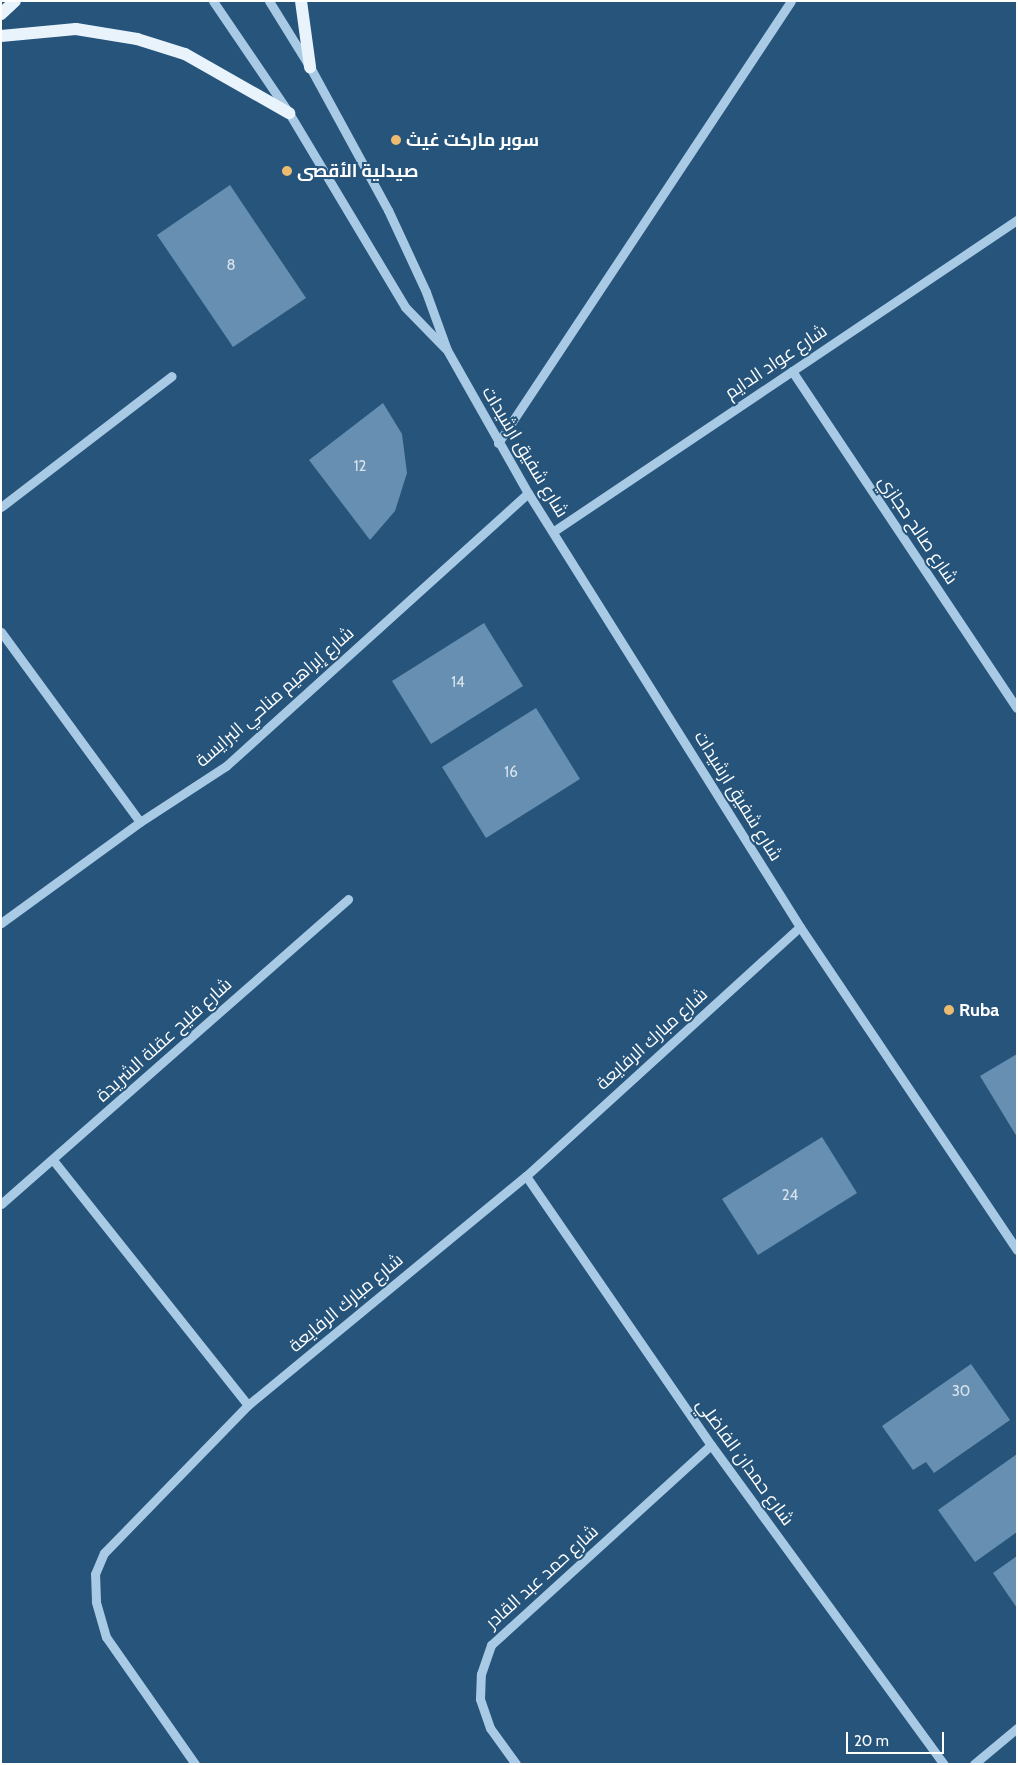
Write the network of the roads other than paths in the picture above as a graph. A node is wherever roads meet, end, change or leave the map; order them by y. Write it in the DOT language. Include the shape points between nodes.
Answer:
graph roads {
  1 [pos="15,1"];
  2 [pos="213,1"];
  3 [pos="269,1"];
  4 [pos="300,1"];
  5 [pos="791,1"];
  6 [pos="1,14"];
  7 [pos="1,36"];
  8 [pos="310,67"];
  9 [pos="289,113"];
  10 [pos="1017,220"];
  11 [pos="447,350"];
  12 [pos="792,371"];
  13 [pos="172,376"];
  14 [pos="498,442"];
  15 [pos="528,493"];
  16 [pos="1,507"];
  17 [pos="554,531"];
  18 [pos="1,632"];
  19 [pos="1017,708"];
  20 [pos="140,822"];
  21 [pos="348,899"];
  22 [pos="1,923"];
  23 [pos="800,928"];
  24 [pos="53,1160"];
  25 [pos="526,1176"];
  26 [pos="1,1204"];
  27 [pos="1017,1250"];
  28 [pos="248,1405"];
  29 [pos="712,1445"];
  30 [pos="1017,1728"];
  31 [pos="195,1764"];
  32 [pos="516,1764"];
  33 [pos="944,1764"];
  34 [pos="974,1764"];
  1 -- 6 [label="main road"];
  2 -- 9 [label="street, شارع شفيق ارشيدات"];
  3 -- 8 [label="street, شارع شفيق ارشيدات"];
  4 -- 8 [label="main road"];
  5 -- 14 [label="street"];
  7 -- 9 [label="main road" via="76,29 146,41 185,54"];
  8 -- 11 [label="street, شارع شفيق ارشيدات" via="388,210 426,292"];
  9 -- 11 [label="street, شارع شفيق ارشيدات" via="405,307"];
  10 -- 12 [label="street, شارع عواد الدايم"];
  11 -- 14 [label="street, شارع شفيق ارشيدات"];
  12 -- 17 [label="street, شارع عواد الدايم"];
  12 -- 19 [label="street, شارع صالح حجازي"];
  13 -- 16 [label="street"];
  14 -- 15 [label="street, شارع شفيق ارشيدات"];
  15 -- 17 [label="street, شارع شفيق ارشيدات"];
  15 -- 20 [label="street, شارع إبراهيم مناحي البرايسة" via="226,766"];
  17 -- 23 [label="street, شارع شفيق ارشيدات"];
  18 -- 20 [label="street"];
  20 -- 22 [label="street, شارع إبراهيم مناحي البرايسة"];
  21 -- 24 [label="street, شارع فليح عقلة الشريدة"];
  23 -- 25 [label="street, شارع مبارك الرفايعة"];
  23 -- 27 [label="street, شارع شفيق ارشيدات"];
  24 -- 26 [label="street, شارع فليح عقلة الشريدة"];
  24 -- 28 [label="street"];
  25 -- 28 [label="street, شارع مبارك الرفايعة"];
  25 -- 29 [label="street, شارع حمدان الفاضلي"];
  28 -- 31 [label="street, شارع مبارك الرفايعة" via="104,1553 95,1574 96,1601 106,1637"];
  29 -- 32 [label="street, شارع حمد عبد القادر" via="491,1645 481,1674 480,1700 490,1728"];
  29 -- 33 [label="street, شارع حمدان الفاضلي"];
  30 -- 34 [label="street"];
}
